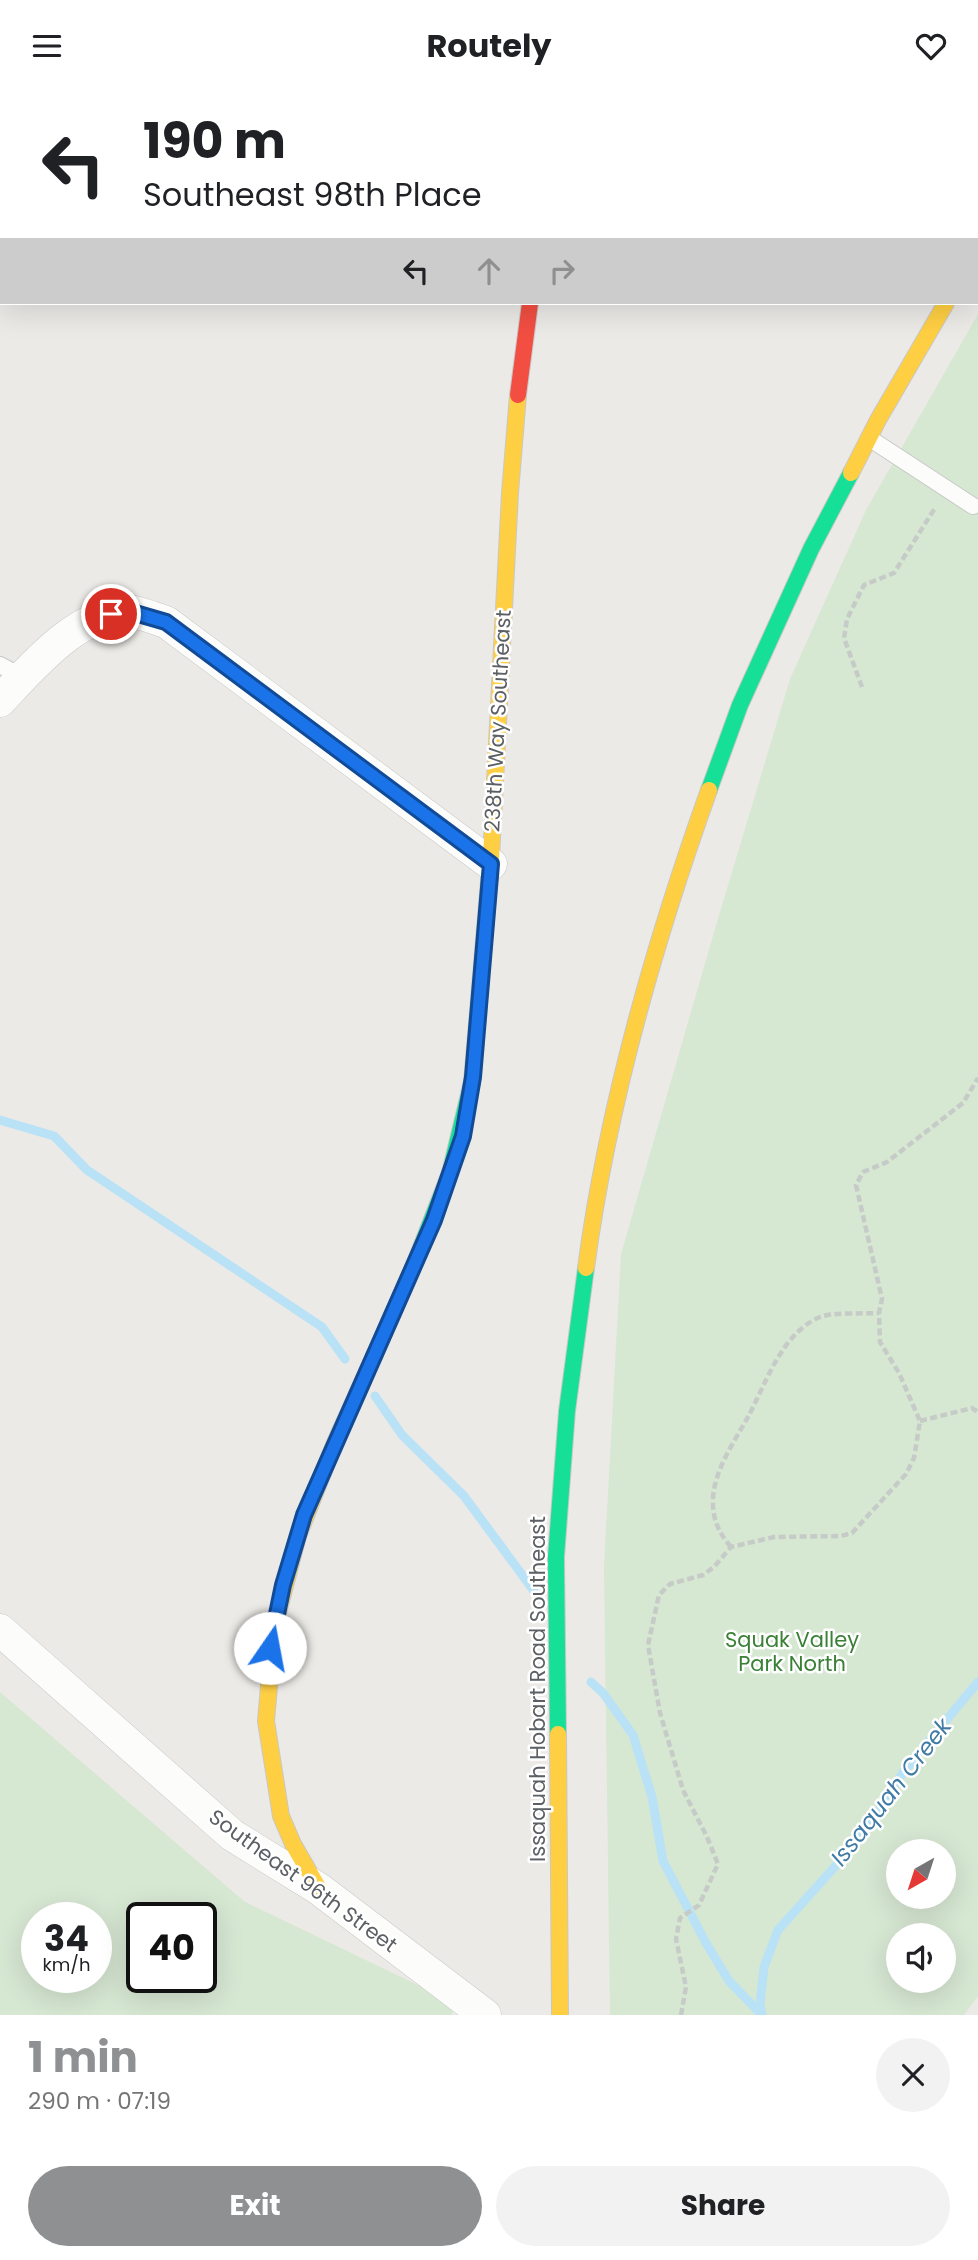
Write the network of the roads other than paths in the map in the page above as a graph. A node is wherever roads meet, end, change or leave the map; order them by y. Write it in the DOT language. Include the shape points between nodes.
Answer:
graph roads {
  1 [pos="530,305"];
  2 [pos="945,305"];
  3 [pos="869,438"];
  4 [pos="973,506"];
  5 [pos="11,671"];
  6 [pos="0,701"];
  7 [pos="491,864"];
  8 [pos="0,1630"];
  9 [pos="319,1889"];
  10 [pos="485,2015"];
  11 [pos="560,2015"];
  1 -- 7 [label="main road, 238th Way Southeast" via="513,446"];
  2 -- 3 [label="main road, Issaquah Hobart Road Southeast"];
  3 -- 4 [label="lane"];
  3 -- 11 [label="main road, Issaquah Hobart Road Southeast" via="811,549 740,705 681,870 625,1070 594,1208 567,1411 556,1557"];
  5 -- 6 [label="street"];
  5 -- 7 [label="street" via="83,625 111,614 135,613 166,622"];
  7 -- 9 [label="main road, 238th Way Southeast" via="473,1077 463,1136 434,1220 304,1515 270,1648 267,1721 271,1774 282,1821"];
  8 -- 9 [label="street, Southeast 96th Street" via="232,1835"];
  9 -- 10 [label="street, Southeast 96th Street"];
}
